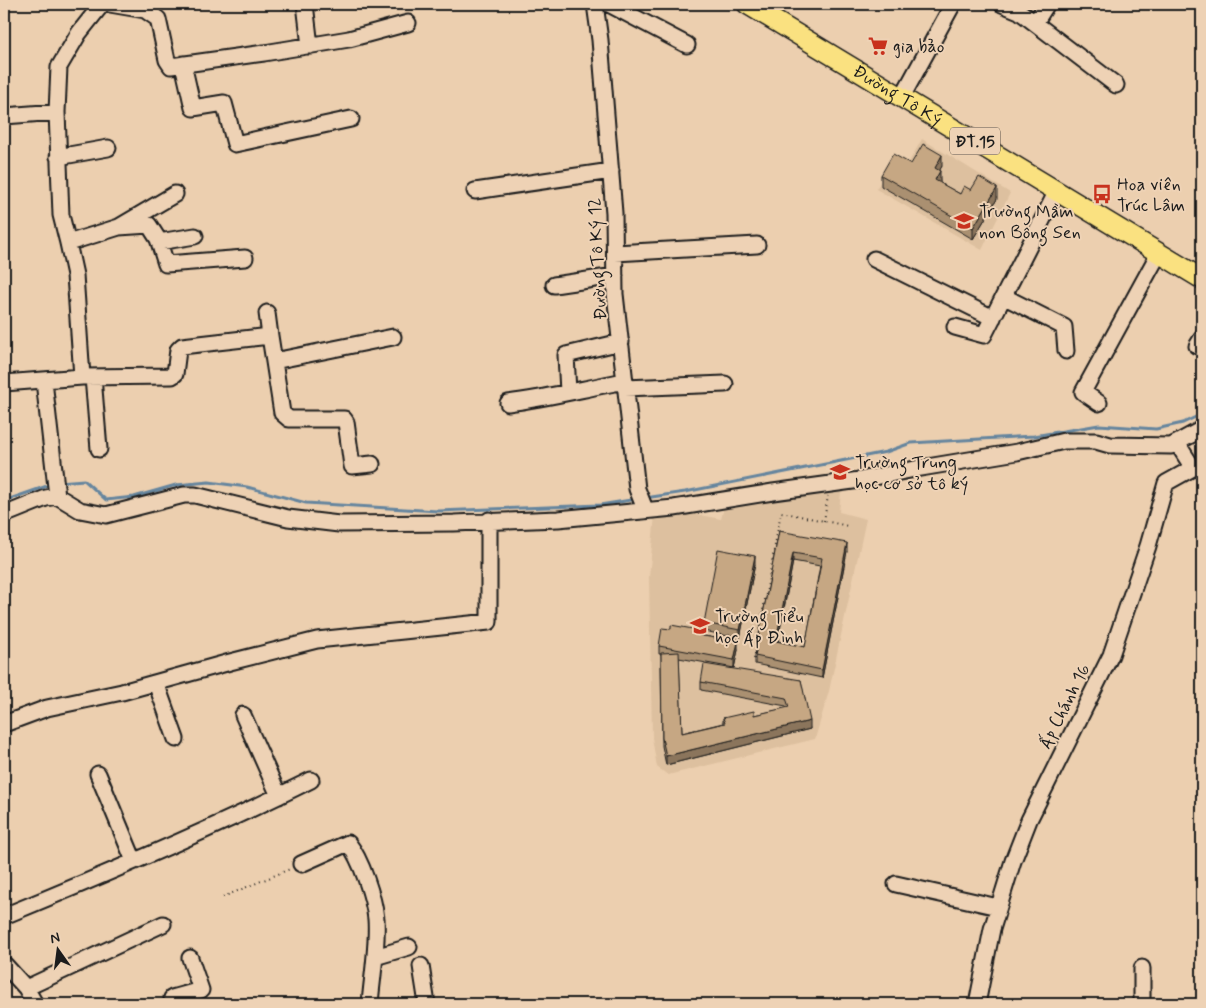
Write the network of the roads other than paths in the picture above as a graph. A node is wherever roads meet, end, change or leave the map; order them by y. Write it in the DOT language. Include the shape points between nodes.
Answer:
graph roads {
  1 [pos="102,4"];
  2 [pos="110,4"];
  3 [pos="305,4"];
  4 [pos="595,4"];
  5 [pos="609,4"];
  6 [pos="747,4"];
  7 [pos="953,4"];
  8 [pos="1002,4"];
  9 [pos="1046,4"];
  10 [pos="781,6"];
  11 [pos="408,23"];
  12 [pos="1035,23"];
  13 [pos="687,45"];
  14 [pos="310,46"];
  15 [pos="183,64"];
  16 [pos="1116,85"];
  17 [pos="905,92"];
  18 [pos="57,112"];
  19 [pos="4,116"];
  20 [pos="351,119"];
  21 [pos="108,148"];
  22 [pos="58,157"];
  23 [pos="611,171"];
  24 [pos="1056,191"];
  25 [pos="475,192"];
  26 [pos="175,194"];
  27 [pos="119,227"];
  28 [pos="195,236"];
  29 [pos="159,242"];
  30 [pos="68,243"];
  31 [pos="757,245"];
  32 [pos="615,253"];
  33 [pos="1159,253"];
  34 [pos="245,258"];
  35 [pos="874,259"];
  36 [pos="1202,265"];
  37 [pos="615,276"];
  38 [pos="1202,279"];
  39 [pos="554,285"];
  40 [pos="1005,296"];
  41 [pos="267,313"];
  42 [pos="993,318"];
  43 [pos="955,327"];
  44 [pos="270,336"];
  45 [pos="393,337"];
  46 [pos="621,342"];
  47 [pos="1066,351"];
  48 [pos="274,361"];
  49 [pos="87,377"];
  50 [pos="44,381"];
  51 [pos="4,383"];
  52 [pos="725,384"];
  53 [pos="625,385"];
  54 [pos="568,392"];
  55 [pos="508,403"];
  56 [pos="1099,403"];
  57 [pos="1202,429"];
  58 [pos="1177,442"];
  59 [pos="99,449"];
  60 [pos="372,464"];
  61 [pos="1198,474"];
  62 [pos="56,488"];
  63 [pos="643,508"];
  64 [pos="4,515"];
  65 [pos="489,520"];
  66 [pos="156,683"];
  67 [pos="243,716"];
  68 [pos="4,724"];
  69 [pos="176,739"];
  70 [pos="98,774"];
  71 [pos="311,780"];
  72 [pos="279,796"];
  73 [pos="134,861"];
  74 [pos="301,864"];
  75 [pos="896,884"];
  76 [pos="998,907"];
  77 [pos="4,916"];
  78 [pos="163,924"];
  79 [pos="409,947"];
  80 [pos="374,957"];
  81 [pos="190,958"];
  82 [pos="4,963"];
  83 [pos="422,966"];
  84 [pos="1142,968"];
  85 [pos="26,988"];
  86 [pos="35,1004"];
  87 [pos="174,1004"];
  88 [pos="370,1004"];
  89 [pos="427,1004"];
  90 [pos="977,1004"];
  91 [pos="1142,1004"];
  1 -- 18 [label="street" via="79,33 59,67"];
  2 -- 15 [label="street" via="145,10 158,19 167,60 171,66"];
  3 -- 14 [label="street"];
  4 -- 23 [label="street, Đường Tô Ký 12"];
  5 -- 13 [label="street"];
  6 -- 17 [label="main road, Đường Tô Ký / ĐT.15"];
  7 -- 17 [label="street"];
  8 -- 12 [label="street"];
  9 -- 12 [label="street"];
  10 -- 17 [label="main road, Đường Tô Ký / ĐT.15"];
  11 -- 14 [label="street"];
  12 -- 16 [label="street"];
  14 -- 15 [label="street"];
  15 -- 20 [label="street" via="194,108 224,103 235,144"];
  17 -- 24 [label="main road, Đường Tô Ký / ĐT.15"];
  17 -- 36 [label="main road, Đường Tô Ký / ĐT.15"];
  18 -- 19 [label="street"];
  18 -- 22 [label="street"];
  21 -- 22 [label="street"];
  22 -- 30 [label="street" via="61,215"];
  23 -- 25 [label="street"];
  23 -- 32 [label="street, Đường Tô Ký 12"];
  24 -- 33 [label="main road, Đường Tô Ký / ĐT.15"];
  24 -- 40 [label="street"];
  26 -- 27 [label="street"];
  27 -- 29 [label="street" via="149,225"];
  27 -- 30 [label="street"];
  28 -- 29 [label="street"];
  29 -- 34 [label="street" via="166,264"];
  30 -- 49 [label="street"];
  31 -- 32 [label="street"];
  32 -- 37 [label="street, Đường Tô Ký 12"];
  33 -- 38 [label="main road, Đường Tô Ký / ĐT.15"];
  33 -- 56 [label="street" via="1083,392"];
  35 -- 42 [label="street"];
  37 -- 39 [label="street"];
  37 -- 46 [label="street, Đường Tô Ký 12"];
  40 -- 42 [label="street"];
  40 -- 47 [label="street" via="1064,327"];
  41 -- 44 [label="street"];
  42 -- 43 [label="street" via="984,335"];
  44 -- 48 [label="street"];
  44 -- 49 [label="street" via="182,346 178,350 172,376"];
  45 -- 48 [label="street"];
  46 -- 53 [label="street, Đường Tô Ký 12"];
  46 -- 54 [label="street" via="566,356"];
  48 -- 60 [label="street" via="284,417 344,419 352,466"];
  49 -- 50 [label="street"];
  49 -- 59 [label="street"];
  50 -- 51 [label="street"];
  50 -- 62 [label="street"];
  52 -- 53 [label="street"];
  53 -- 54 [label="street"];
  53 -- 63 [label="street, Đường Tô Ký 12" via="637,489"];
  54 -- 55 [label="street" via="545,399"];
  57 -- 58 [label="street"];
  58 -- 61 [label="street, Ấp Chánh 16"];
  58 -- 63 [label="street" via="1172,446 1064,441 830,484 674,508"];
  61 -- 76 [label="street, Ấp Chánh 16" via="1166,483 1111,655 1028,820"];
  62 -- 64 [label="street" via="46,498"];
  62 -- 65 [label="street" via="80,510 106,514 196,495 288,518 339,524"];
  63 -- 65 [label="street" via="558,519"];
  65 -- 66 [label="street" via="489,622 317,640"];
  66 -- 68 [label="street" via="47,708"];
  66 -- 69 [label="street"];
  67 -- 72 [label="street"];
  70 -- 73 [label="street"];
  71 -- 72 [label="street"];
  72 -- 73 [label="street"];
  73 -- 77 [label="street"];
  74 -- 80 [label="street" via="348,843 356,852 376,919"];
  75 -- 76 [label="street"];
  76 -- 90 [label="street, Ấp Chánh 16"];
  78 -- 85 [label="street"];
  79 -- 80 [label="street"];
  80 -- 88 [label="street"];
  81 -- 87 [label="street" via="202,990 172,998"];
  82 -- 85 [label="street"];
  83 -- 89 [label="street"];
  84 -- 91 [label="street"];
  85 -- 86 [label="street"];
}
